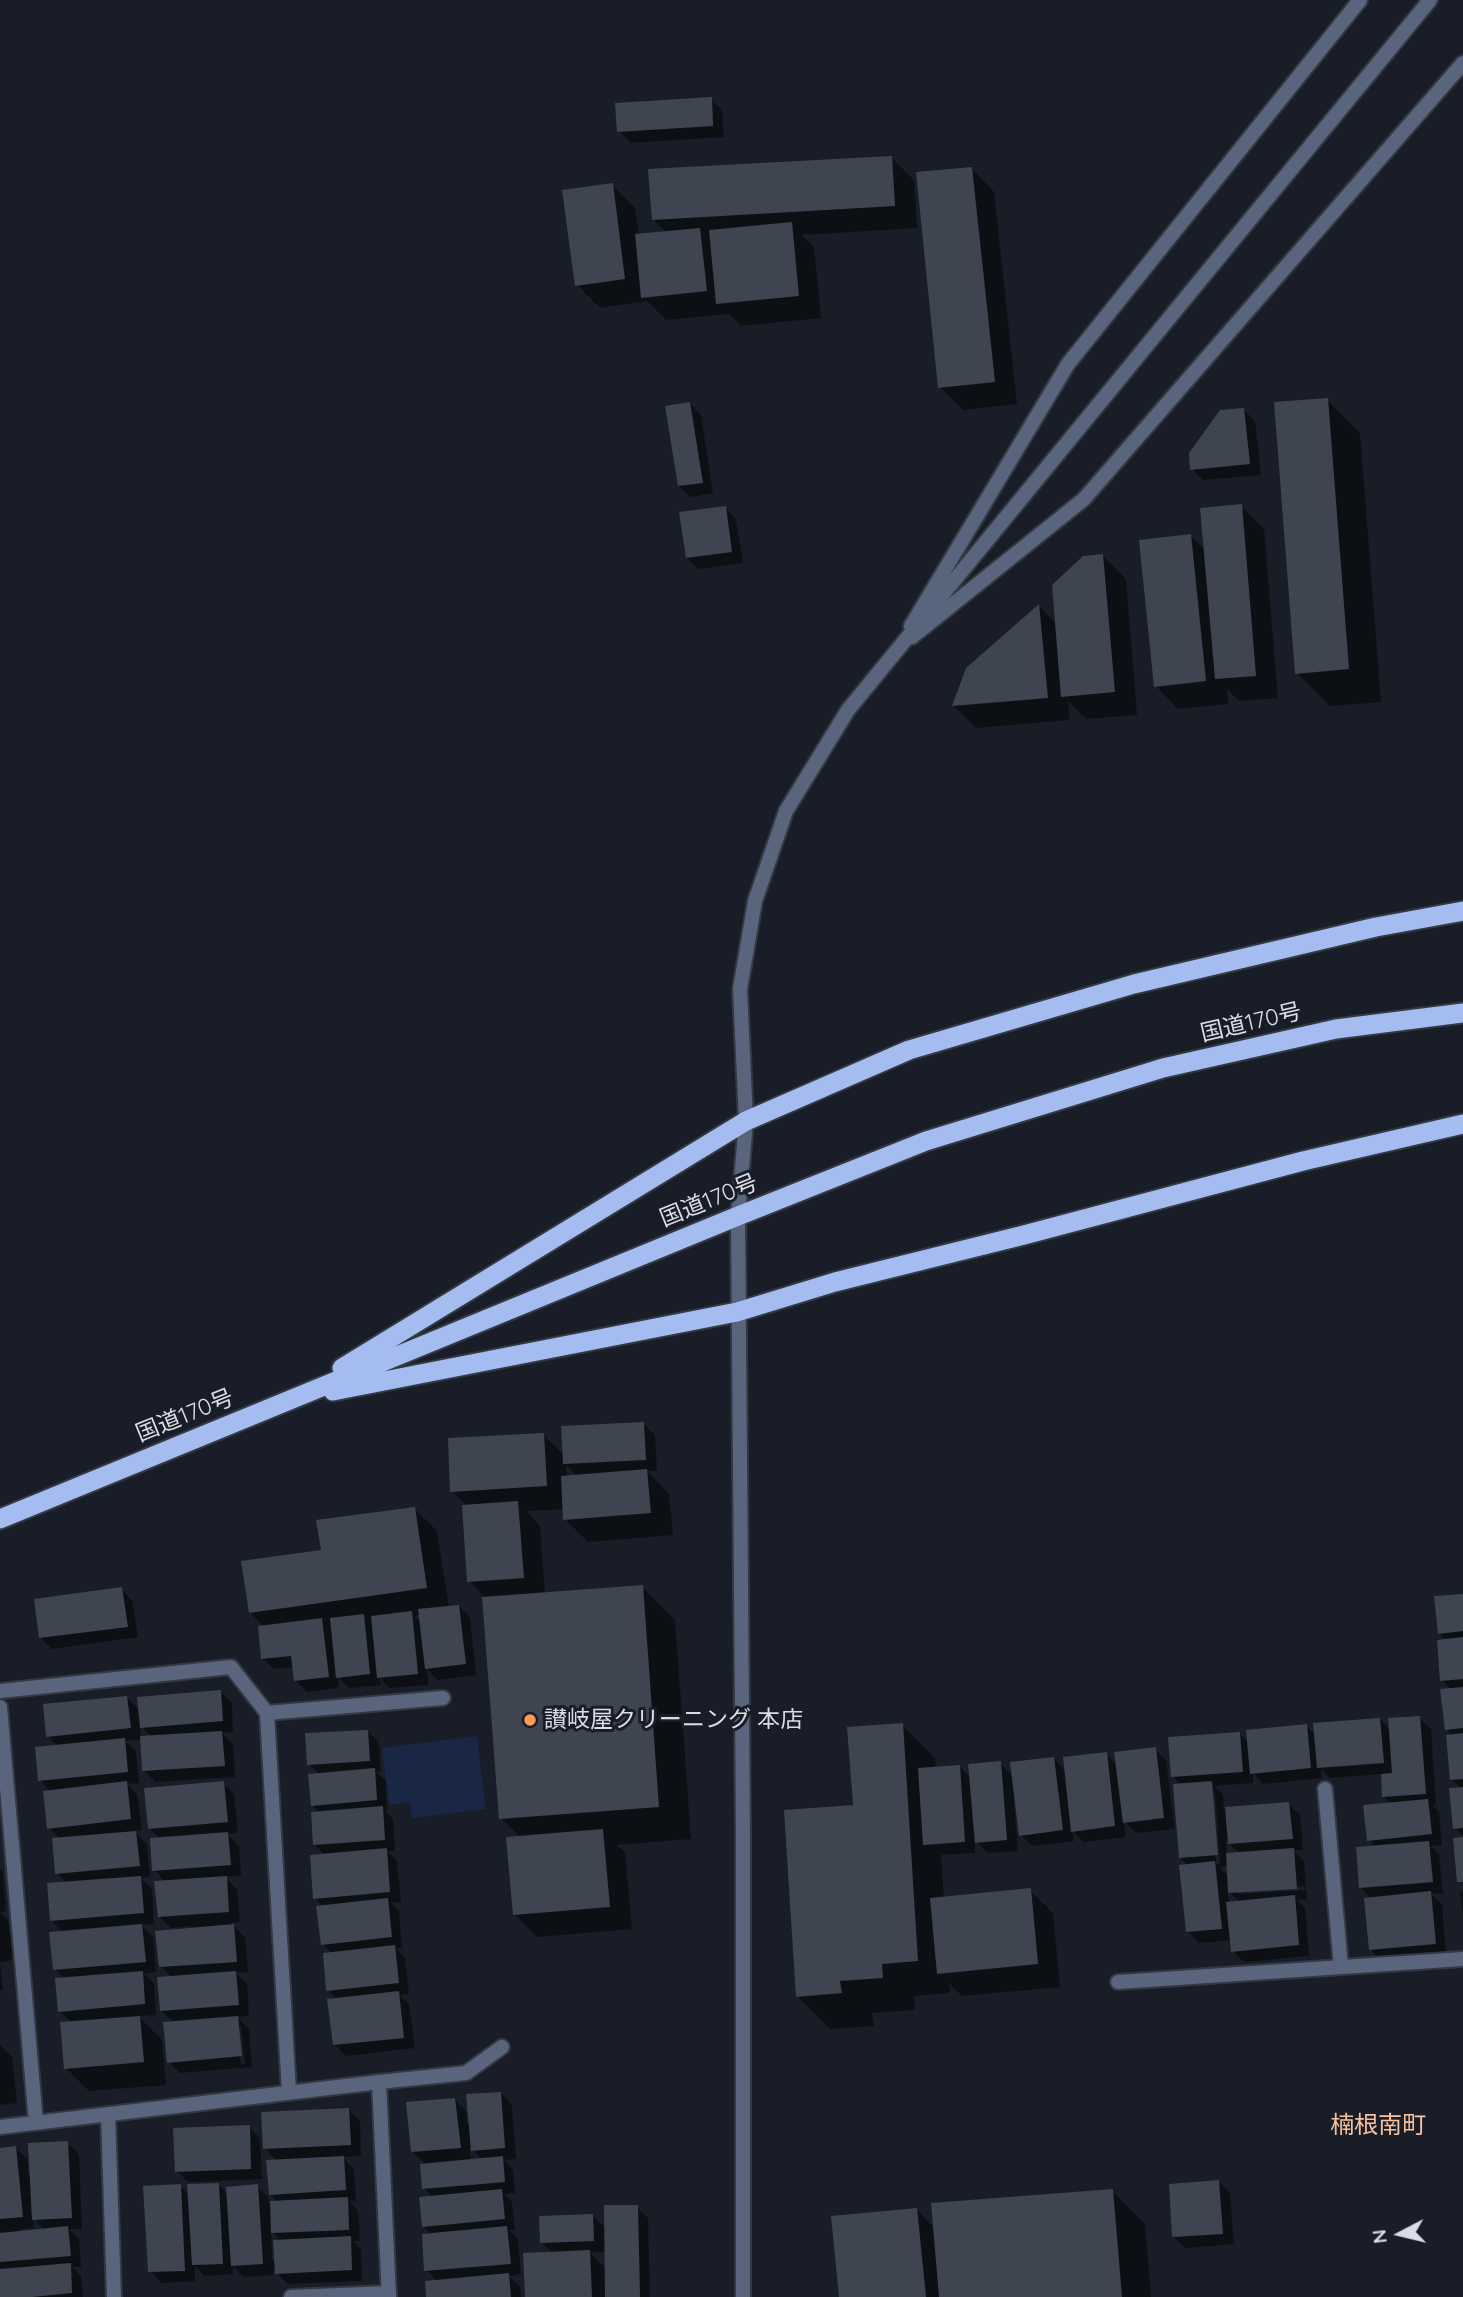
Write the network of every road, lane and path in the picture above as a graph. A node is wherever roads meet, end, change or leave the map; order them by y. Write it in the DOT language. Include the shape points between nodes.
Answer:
graph roads {
  1 [pos="1360,0"];
  2 [pos="1430,0"];
  3 [pos="1463,63"];
  4 [pos="897,649"];
  5 [pos="1463,911"];
  6 [pos="1463,1013"];
  7 [pos="746,1121"];
  8 [pos="1463,1124"];
  9 [pos="738,1216"];
  10 [pos="737,1312"];
  11 [pos="291,1399"];
  12 [pos="0,1519"];
  13 [pos="0,1691"];
  14 [pos="443,1698"];
  15 [pos="0,1707"];
  16 [pos="267,1713"];
  17 [pos="1325,1789"];
  18 [pos="1463,1959"];
  19 [pos="1341,1967"];
  20 [pos="1118,1982"];
  21 [pos="502,2047"];
  22 [pos="379,2082"];
  23 [pos="289,2092"];
  24 [pos="107,2114"];
  25 [pos="36,2123"];
  26 [pos="0,2127"];
  27 [pos="389,2295"];
  28 [pos="114,2297"];
  29 [pos="291,2297"];
  30 [pos="743,2297"];
  1 -- 4 [label="street" via="1068,364"];
  2 -- 4 [label="street"];
  3 -- 4 [label="street" via="1084,499"];
  4 -- 7 [label="street" via="848,710 786,811 755,901 740,989"];
  5 -- 7 [label="highway" via="1134,984 922,1046"];
  6 -- 9 [label="highway, 国道170号" via="1336,1029 1163,1068 926,1141"];
  7 -- 9 [label="street"];
  7 -- 11 [label="highway"];
  8 -- 10 [label="highway" via="835,1282"];
  9 -- 10 [label="street"];
  9 -- 11 [label="highway, 国道170号"];
  10 -- 11 [label="highway"];
  10 -- 30 [label="street"];
  11 -- 12 [label="highway, 国道170号"];
  13 -- 16 [label="street" via="231,1667"];
  14 -- 16 [label="street"];
  15 -- 25 [label="street"];
  16 -- 23 [label="street"];
  17 -- 19 [label="street"];
  18 -- 19 [label="street"];
  19 -- 20 [label="street"];
  21 -- 22 [label="street" via="466,2073"];
  22 -- 23 [label="street"];
  22 -- 27 [label="street"];
  23 -- 24 [label="street"];
  24 -- 25 [label="street"];
  24 -- 28 [label="street"];
  25 -- 26 [label="street"];
  27 -- 29 [label="street"];
}
